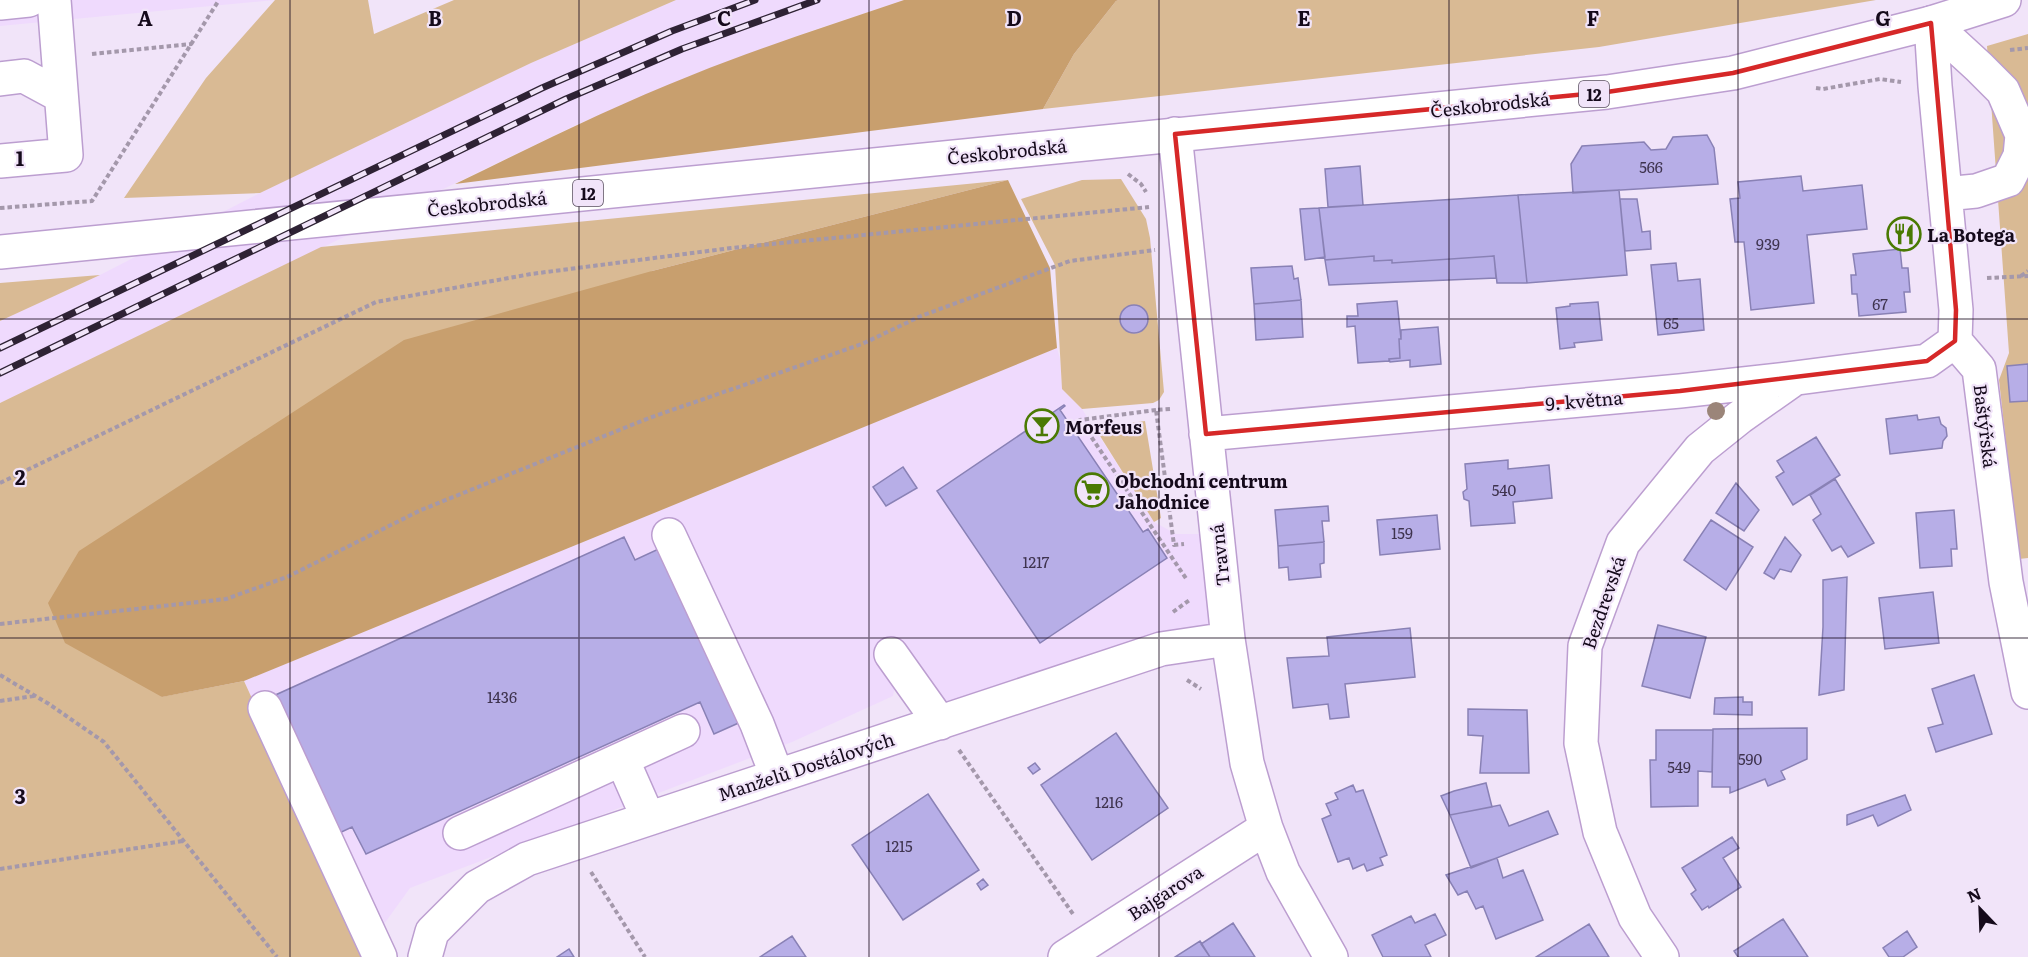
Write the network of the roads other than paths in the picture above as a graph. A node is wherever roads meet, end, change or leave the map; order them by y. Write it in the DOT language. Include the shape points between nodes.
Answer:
graph roads {
  1 [pos="29,0"];
  2 [pos="54,0"];
  3 [pos="2004,0"];
  4 [pos="0,3"];
  5 [pos="1931,24"];
  6 [pos="0,79"];
  7 [pos="62,96"];
  8 [pos="1175,134"];
  9 [pos="0,161"];
  10 [pos="1945,194"];
  11 [pos="0,252"];
  12 [pos="1955,341"];
  13 [pos="1796,378"];
  14 [pos="1680,391"];
  15 [pos="1206,434"];
  16 [pos="1700,449"];
  17 [pos="669,535"];
  18 [pos="1228,639"];
  19 [pos="891,654"];
  20 [pos="2028,692"];
  21 [pos="265,708"];
  22 [pos="940,723"];
  23 [pos="683,731"];
  24 [pos="622,759"];
  25 [pos="777,776"];
  26 [pos="648,818"];
  27 [pos="1266,828"];
  28 [pos="460,833"];
  29 [pos="1078,949"];
  30 [pos="380,957"];
  31 [pos="425,957"];
  32 [pos="1331,957"];
  33 [pos="1662,957"];
  1 -- 4 [label="street"];
  2 -- 7 [label="street"];
  3 -- 5 [label="street, Českobrodská / 12"];
  5 -- 8 [label="street, Českobrodská / 12" via="1733,73 1607,92"];
  5 -- 10 [label="street"];
  5 -- 10 [label="street" via="2003,91 2022,135 2020,156 2008,180 1976,191"];
  6 -- 7 [label="street" via="24,76"];
  7 -- 9 [label="street" via="66,155"];
  8 -- 11 [label="street, Českobrodská / 12"];
  8 -- 15 [label="street, Travná"];
  10 -- 12 [label="street" via="1954,279"];
  12 -- 13 [label="street, 9. května" via="1927,361"];
  12 -- 20 [label="street, Baštýřská" via="1979,369 2006,582"];
  13 -- 14 [label="street, 9. května"];
  13 -- 16 [label="street, Bezdrevská"];
  14 -- 15 [label="street, 9. května"];
  14 -- 16 [label="street" via="1700,405"];
  15 -- 18 [label="street, Travná"];
  16 -- 33 [label="street, Bezdrevská" via="1623,543 1585,646 1581,743 1600,832 1635,917"];
  17 -- 25 [label="street" via="757,724"];
  18 -- 22 [label="street, Manželů Dostálových" via="1161,649"];
  18 -- 27 [label="street, Travná" via="1247,763"];
  19 -- 22 [label="street"];
  21 -- 30 [label="street"];
  22 -- 25 [label="street, Manželů Dostálových"];
  23 -- 24 [label="street"];
  24 -- 26 [label="street"];
  24 -- 28 [label="street"];
  25 -- 26 [label="street, Manželů Dostálových"];
  26 -- 31 [label="street, Manželů Dostálových" via="527,859 477,887 432,932"];
  27 -- 29 [label="street, Bajgarova"];
  27 -- 32 [label="street, Travná" via="1283,872"];
}
